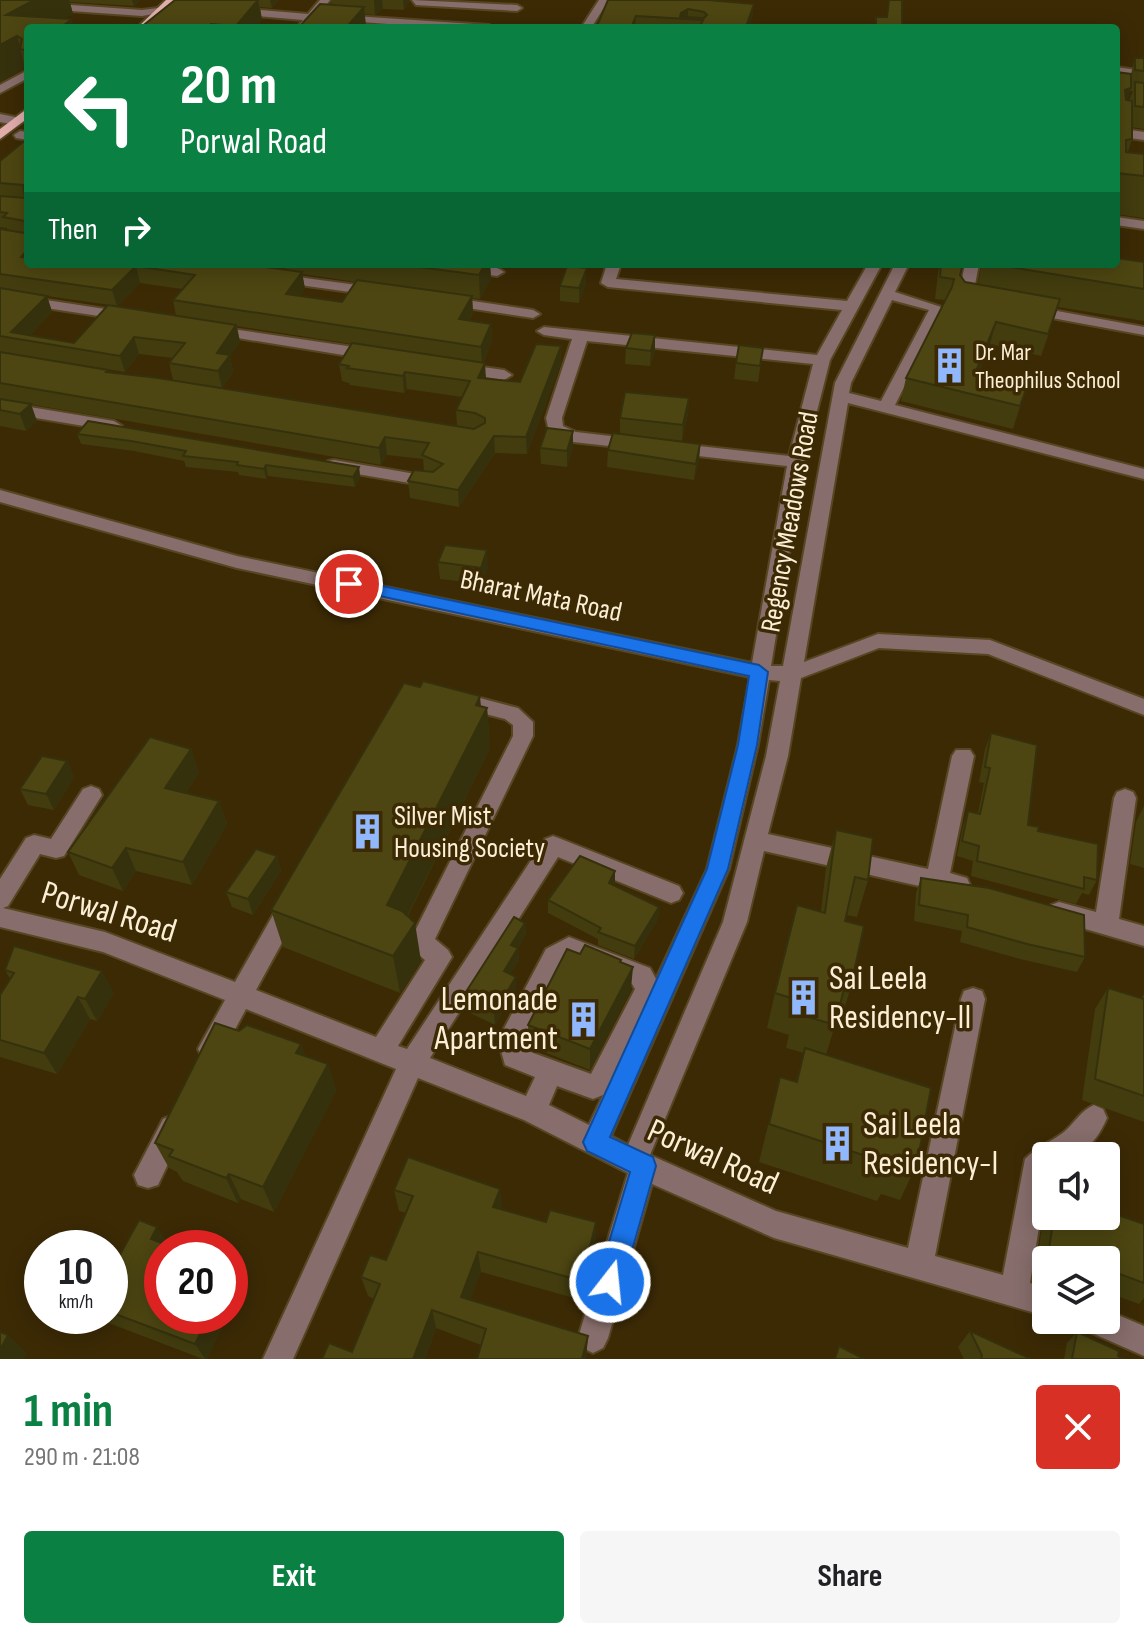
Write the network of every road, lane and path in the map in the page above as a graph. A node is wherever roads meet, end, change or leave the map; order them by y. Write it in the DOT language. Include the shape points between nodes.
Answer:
graph roads {
  1 [pos="143,0"];
  2 [pos="154,0"];
  3 [pos="325,0"];
  4 [pos="604,0"];
  5 [pos="417,1"];
  6 [pos="6,4"];
  7 [pos="168,4"];
  8 [pos="517,8"];
  9 [pos="198,9"];
  10 [pos="229,11"];
  11 [pos="142,13"];
  12 [pos="276,14"];
  13 [pos="311,17"];
  14 [pos="403,22"];
  15 [pos="137,24"];
  16 [pos="138,24"];
  17 [pos="267,24"];
  18 [pos="305,24"];
  19 [pos="432,24"];
  20 [pos="589,24"];
  21 [pos="1120,71"];
  22 [pos="1144,74"];
  23 [pos="22,82"];
  24 [pos="0,90"];
  25 [pos="14,126"];
  26 [pos="1120,133"];
  27 [pos="0,135"];
  28 [pos="1144,136"];
  29 [pos="0,150"];
  30 [pos="1120,222"];
  31 [pos="1144,225"];
  32 [pos="468,268"];
  33 [pos="613,268"];
  34 [pos="873,268"];
  35 [pos="900,268"];
  36 [pos="971,268"];
  37 [pos="497,272"];
  38 [pos="256,275"];
  39 [pos="394,294"];
  40 [pos="887,294"];
  41 [pos="0,297"];
  42 [pos="425,299"];
  43 [pos="987,302"];
  44 [pos="850,306"];
  45 [pos="1018,308"];
  46 [pos="533,314"];
  47 [pos="142,319"];
  48 [pos="189,326"];
  49 [pos="544,331"];
  50 [pos="1144,331"];
  51 [pos="581,336"];
  52 [pos="394,358"];
  53 [pos="822,360"];
  54 [pos="441,366"];
  55 [pos="504,375"];
  56 [pos="841,396"];
  57 [pos="0,407"];
  58 [pos="886,408"];
  59 [pos="131,429"];
  60 [pos="312,461"];
  61 [pos="796,462"];
  62 [pos="1144,474"];
  63 [pos="433,482"];
  64 [pos="0,496"];
  65 [pos="759,672"];
  66 [pos="792,674"];
  67 [pos="433,698"];
  68 [pos="1144,707"];
  69 [pos="963,756"];
  70 [pos="91,795"];
  71 [pos="1125,798"];
  72 [pos="755,840"];
  73 [pos="937,880"];
  74 [pos="303,884"];
  75 [pos="983,890"];
  76 [pos="671,893"];
  77 [pos="0,899"];
  78 [pos="1037,906"];
  79 [pos="0,917"];
  80 [pos="1106,925"];
  81 [pos="1144,936"];
  82 [pos="239,994"];
  83 [pos="973,999"];
  84 [pos="381,1051"];
  85 [pos="412,1063"];
  86 [pos="550,1071"];
  87 [pos="197,1078"];
  88 [pos="183,1105"];
  89 [pos="533,1111"];
  90 [pos="1094,1118"];
  91 [pos="595,1142"];
  92 [pos="1072,1142"];
  93 [pos="639,1164"];
  94 [pos="148,1175"];
  95 [pos="1032,1186"];
  96 [pos="919,1265"];
  97 [pos="1014,1293"];
  98 [pos="1032,1298"];
  99 [pos="1120,1331"];
  100 [pos="593,1338"];
  101 [pos="1144,1341"];
  102 [pos="278,1359"];
  1 -- 2 [label="street"];
  2 -- 11 [label="main road"];
  3 -- 13 [label="street"];
  4 -- 20 [label="street"];
  5 -- 8 [label="street"];
  5 -- 14 [label="street"];
  6 -- 11 [label="street"];
  7 -- 9 [label="street"];
  7 -- 11 [label="street"];
  7 -- 16 [label="main road"];
  10 -- 12 [label="street"];
  11 -- 15 [label="main road"];
  12 -- 13 [label="street"];
  12 -- 17 [label="street"];
  13 -- 14 [label="street"];
  13 -- 18 [label="street"];
  14 -- 19 [label="street"];
  21 -- 22 [label="street"];
  23 -- 24 [label="street"];
  25 -- 27 [label="main road"];
  25 -- 29 [label="main road"];
  26 -- 28 [label="street"];
  30 -- 31 [label="street"];
  32 -- 37 [label="street"];
  33 -- 44 [label="street" via="608,283"];
  34 -- 44 [label="street"];
  35 -- 40 [label="street, Regency Meadows Road"];
  36 -- 43 [label="street" via="965,298"];
  38 -- 39 [label="street"];
  40 -- 56 [label="street, Regency Meadows Road"];
  40 -- 58 [label="street" via="937,308"];
  41 -- 47 [label="street"];
  42 -- 46 [label="street"];
  44 -- 53 [label="street"];
  45 -- 50 [label="street"];
  48 -- 52 [label="street"];
  49 -- 51 [label="street"];
  51 -- 53 [label="street"];
  51 -- 61 [label="street" via="555,429 573,437"];
  53 -- 61 [label="street"];
  54 -- 55 [label="street"];
  56 -- 58 [label="street"];
  56 -- 66 [label="street, Regency Meadows Road"];
  57 -- 59 [label="street"];
  58 -- 62 [label="street"];
  60 -- 63 [label="street"];
  61 -- 65 [label="street"];
  64 -- 65 [label="street, Bharat Mata Road" via="217,557"];
  65 -- 66 [label="street, Bharat Mata Road"];
  65 -- 91 [label="street" via="748,745 718,869"];
  66 -- 68 [label="street" via="878,641 990,647"];
  66 -- 72 [label="street, Regency Meadows Road"];
  67 -- 84 [label="street" via="511,713 523,722 523,736 421,943 440,957"];
  69 -- 73 [label="street"];
  70 -- 77 [label="street" via="56,849 34,844"];
  71 -- 80 [label="street"];
  72 -- 73 [label="street"];
  72 -- 93 [label="street, Regency Meadows Road" via="735,922"];
  73 -- 75 [label="street"];
  74 -- 82 [label="street"];
  76 -- 85 [label="street" via="553,845"];
  78 -- 80 [label="street"];
  79 -- 82 [label="street, Porwal Road" via="105,942"];
  80 -- 81 [label="street"];
  82 -- 84 [label="street, Porwal Road"];
  82 -- 87 [label="street"];
  83 -- 96 [label="street"];
  84 -- 85 [label="street, Porwal Road"];
  85 -- 89 [label="street, Porwal Road"];
  85 -- 102 [label="street"];
  86 -- 86 [label="street" via="514,1057 511,1040 554,956 569,947 641,976 646,994 603,1081 593,1087"];
  86 -- 89 [label="street"];
  88 -- 94 [label="street"];
  89 -- 91 [label="street, Porwal Road"];
  90 -- 92 [label="street"];
  91 -- 93 [label="street, Porwal Road"];
  93 -- 96 [label="street, Porwal Road" via="774,1224"];
  93 -- 100 [label="street, Regency Meadows Road"];
  95 -- 97 [label="street"];
  96 -- 97 [label="street, Porwal Road"];
  97 -- 98 [label="street, Porwal Road"];
  99 -- 101 [label="street"];
}
